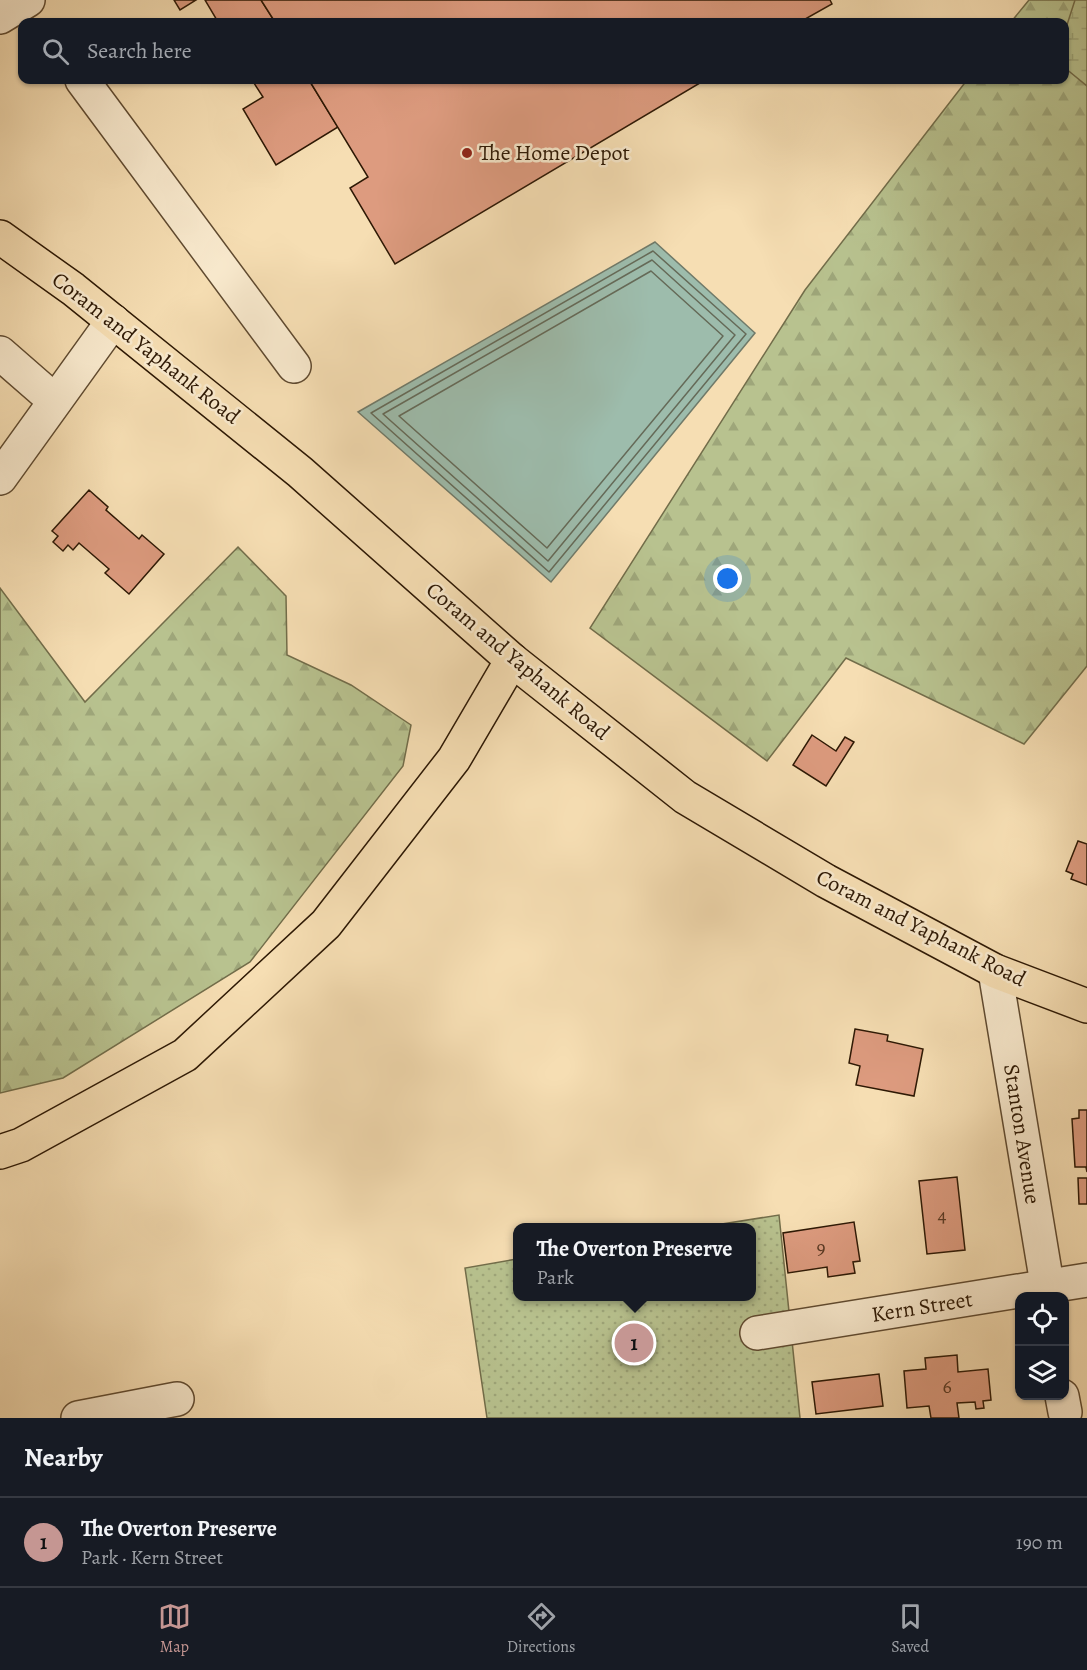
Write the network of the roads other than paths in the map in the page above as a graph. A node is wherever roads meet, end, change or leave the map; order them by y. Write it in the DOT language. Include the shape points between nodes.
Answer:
graph roads {
  1 [pos="85,84"];
  2 [pos="0,237"];
  3 [pos="113,321"];
  4 [pos="0,353"];
  5 [pos="294,366"];
  6 [pos="56,401"];
  7 [pos="0,478"];
  8 [pos="512,660"];
  9 [pos="995,971"];
  10 [pos="1087,1006"];
  11 [pos="0,1152"];
  12 [pos="1087,1280"];
  13 [pos="1048,1292"];
  14 [pos="1015,1297"];
  15 [pos="757,1333"];
  16 [pos="177,1399"];
  17 [pos="78,1418"];
  1 -- 5 [label="street"];
  2 -- 3 [label="main road, Coram and Yaphank Road"];
  3 -- 6 [label="street"];
  3 -- 8 [label="main road, Coram and Yaphank Road" via="300,472"];
  4 -- 6 [label="street"];
  6 -- 7 [label="street"];
  8 -- 9 [label="main road, Coram and Yaphank Road" via="685,797 826,881"];
  8 -- 11 [label="main road" via="454,759 326,924 185,1055 21,1145"];
  9 -- 10 [label="main road, Coram and Yaphank Road"];
  9 -- 13 [label="street, Stanton Avenue"];
  12 -- 13 [label="street, Kern Street"];
  14 -- 15 [label="street, Kern Street"];
  16 -- 17 [label="street"];
}
